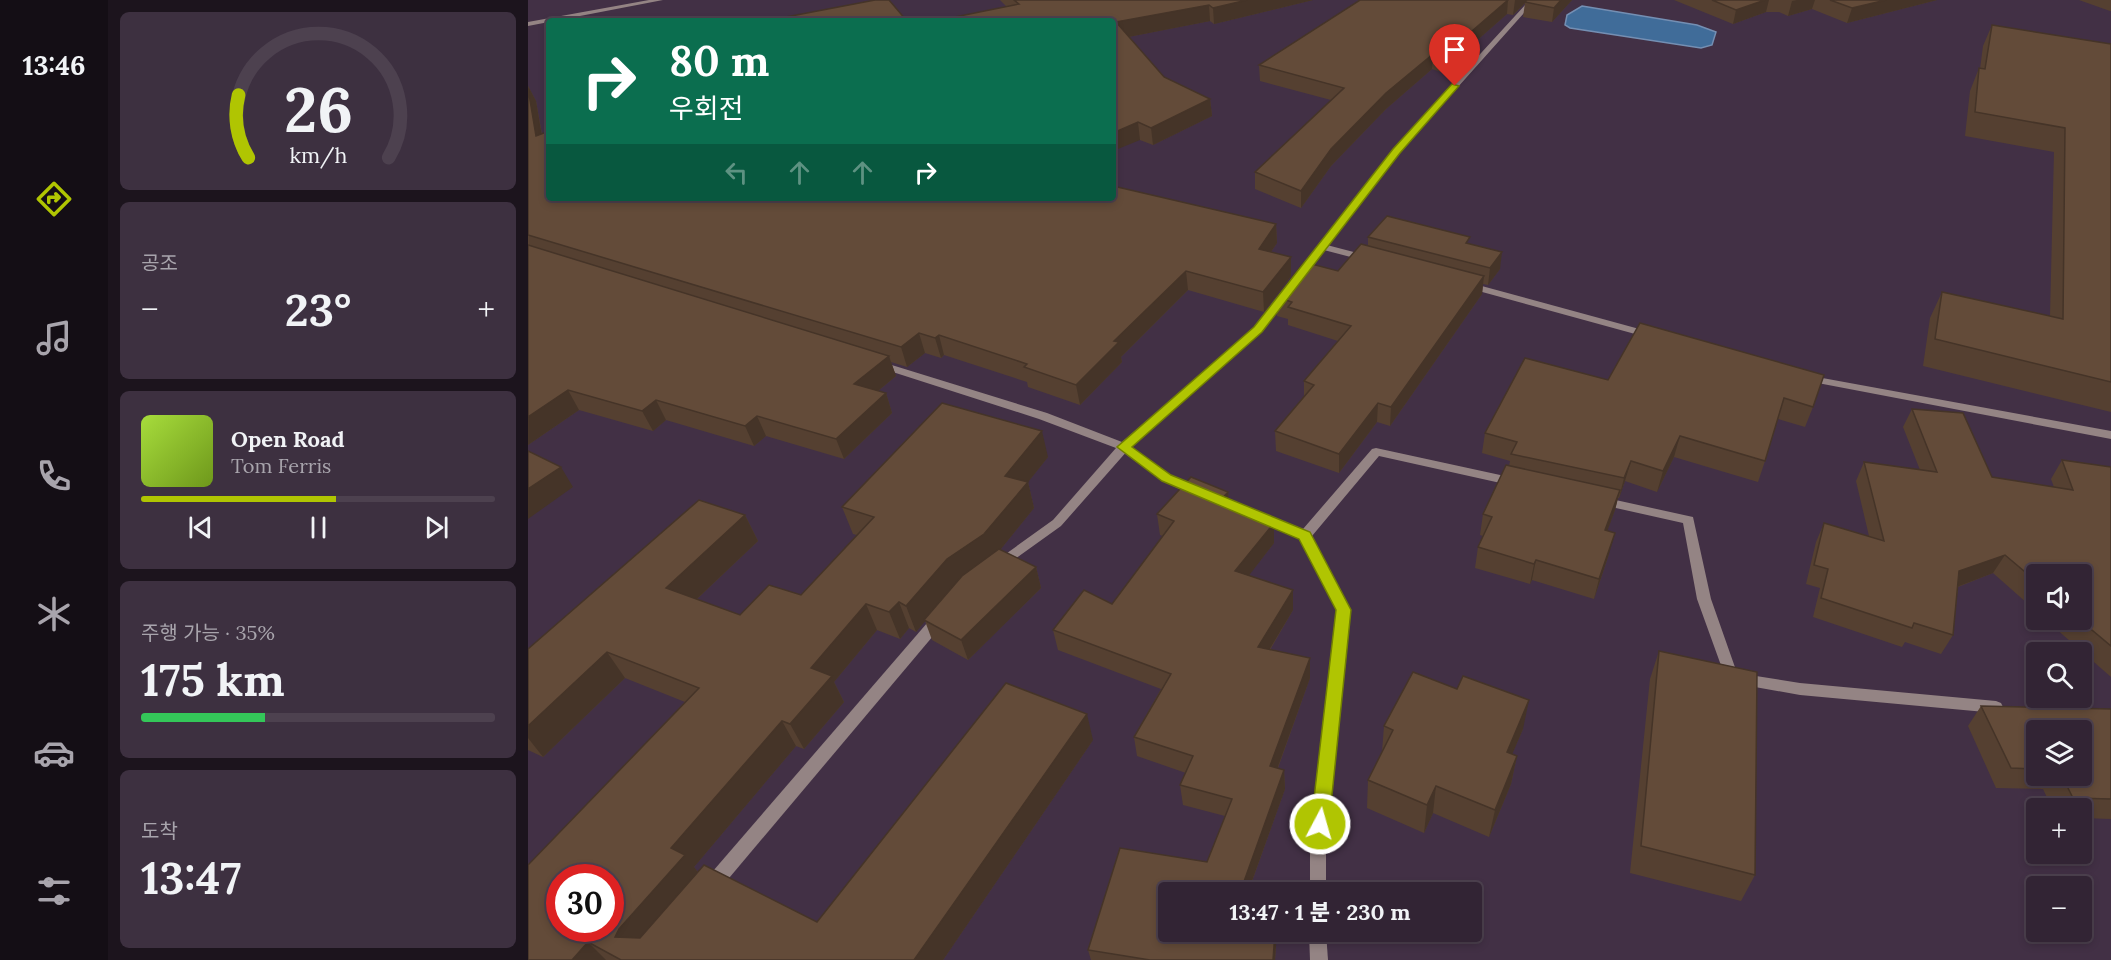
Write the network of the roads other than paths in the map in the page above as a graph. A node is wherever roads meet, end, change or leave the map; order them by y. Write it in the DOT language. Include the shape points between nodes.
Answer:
graph roads {
  1 [pos="660,0"];
  2 [pos="1529,4"];
  3 [pos="561,18"];
  4 [pos="546,21"];
  5 [pos="528,24"];
  6 [pos="1323,247"];
  7 [pos="1378,261"];
  8 [pos="1458,282"];
  9 [pos="1662,338"];
  10 [pos="872,362"];
  11 [pos="1795,376"];
  12 [pos="2111,435"];
  13 [pos="1124,447"];
  14 [pos="1527,485"];
  15 [pos="1585,497"];
  16 [pos="1305,535"];
  17 [pos="991,571"];
  18 [pos="947,609"];
  19 [pos="2008,708"];
  20 [pos="1318,882"];
  21 [pos="702,897"];
  22 [pos="1318,942"];
  23 [pos="1319,960"];
  1 -- 3 [label="street"];
  2 -- 6 [label="street" via="1396,151"];
  4 -- 5 [label="street"];
  6 -- 7 [label="street"];
  6 -- 13 [label="street" via="1258,330"];
  8 -- 9 [label="street"];
  10 -- 13 [label="street" via="1043,416"];
  11 -- 12 [label="street"];
  13 -- 16 [label="street" via="1167,478"];
  13 -- 17 [label="street" via="1057,523"];
  14 -- 16 [label="street" via="1376,452"];
  15 -- 19 [label="street" via="1689,520 1704,599 1732,678 1800,689"];
  16 -- 20 [label="street" via="1343,610 1318,846"];
  18 -- 21 [label="street"];
  22 -- 23 [label="street"];
}
